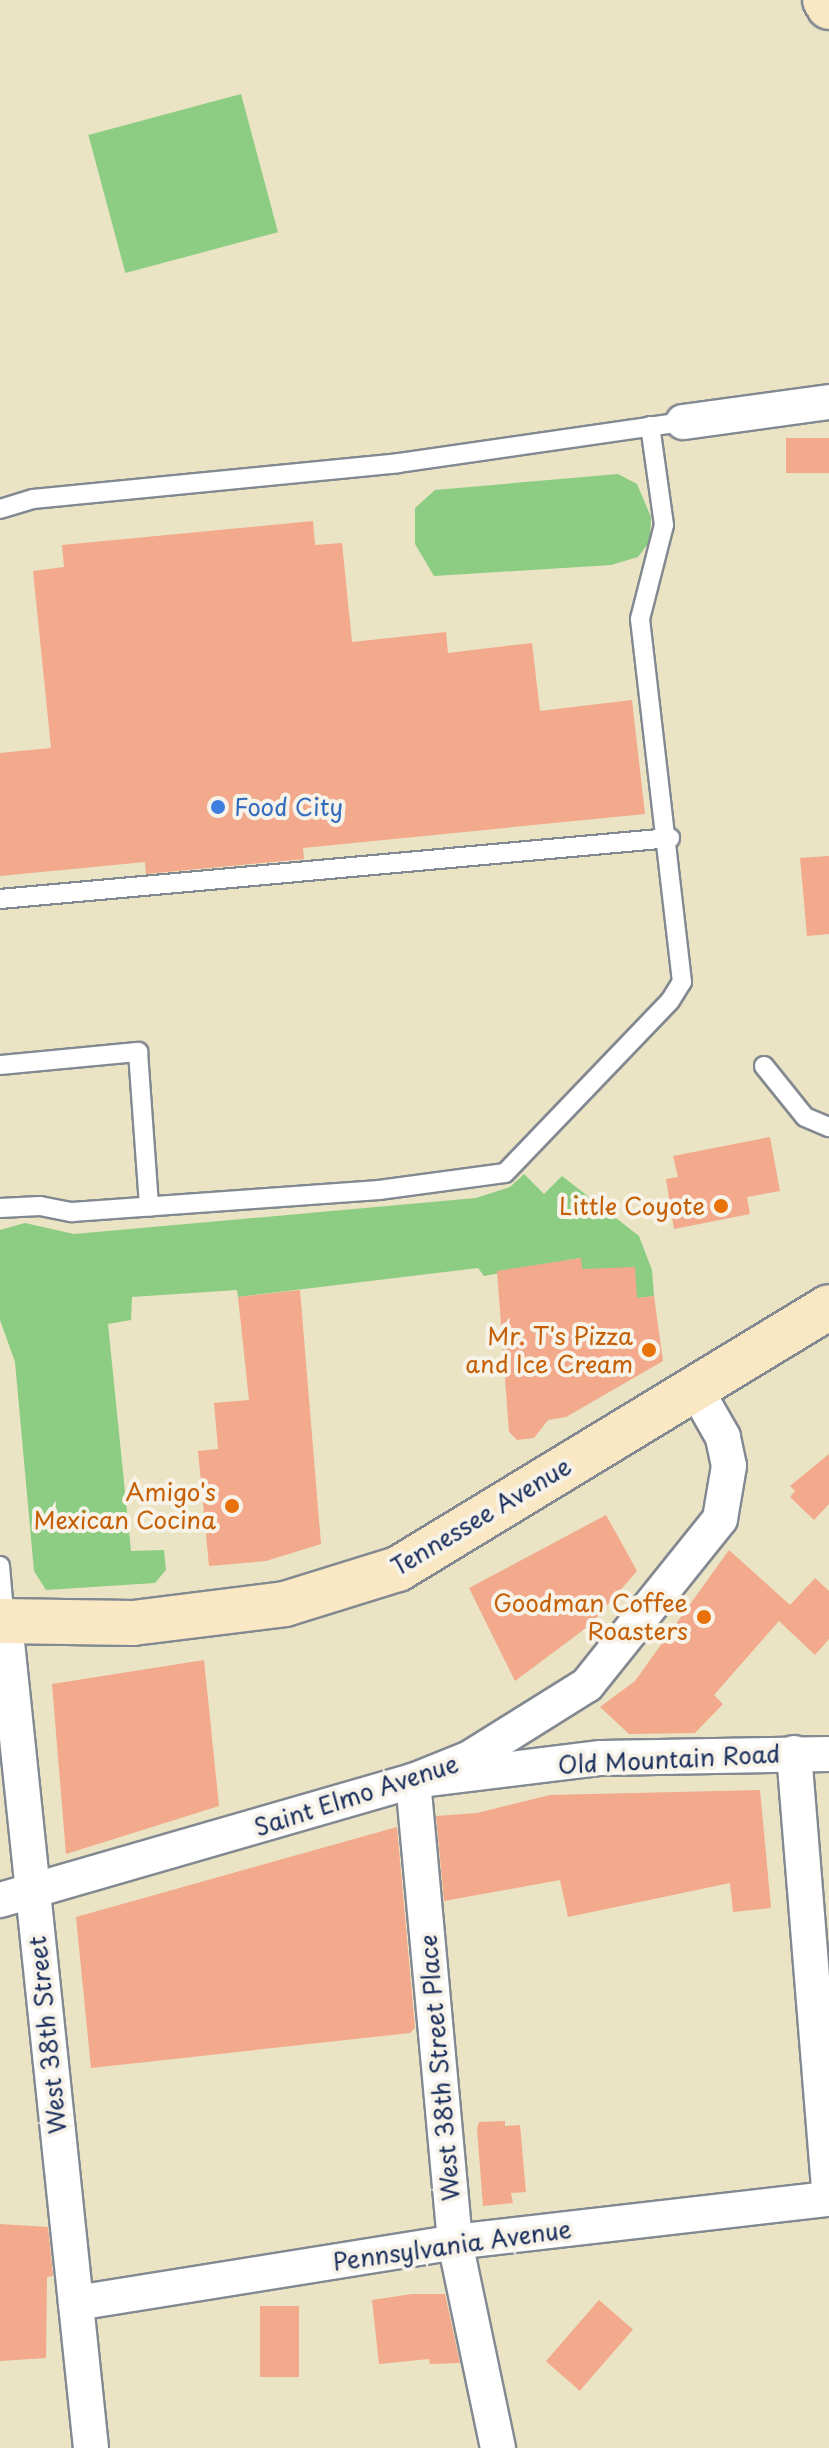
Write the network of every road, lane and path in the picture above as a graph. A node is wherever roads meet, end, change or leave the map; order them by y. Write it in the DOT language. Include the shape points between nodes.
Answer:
graph roads {
  1 [pos="825,0"];
  2 [pos="829,7"];
  3 [pos="829,402"];
  4 [pos="666,424"];
  5 [pos="0,509"];
  6 [pos="670,838"];
  7 [pos="0,899"];
  8 [pos="0,1065"];
  9 [pos="764,1066"];
  10 [pos="829,1127"];
  11 [pos="149,1207"];
  12 [pos="0,1208"];
  13 [pos="829,1307"];
  14 [pos="695,1388"];
  15 [pos="0,1566"];
  16 [pos="3,1622"];
  17 [pos="794,1753"];
  18 [pos="829,1754"];
  19 [pos="413,1781"];
  20 [pos="16,1897"];
  21 [pos="829,2188"];
  22 [pos="829,2199"];
  23 [pos="455,2242"];
  24 [pos="76,2303"];
  25 [pos="91,2448"];
  26 [pos="498,2448"];
  1 -- 2 [label="main road"];
  3 -- 4 [label="street"];
  4 -- 5 [label="lane" via="398,463 33,499"];
  4 -- 6 [label="lane" via="664,525 640,619"];
  6 -- 7 [label="lane"];
  6 -- 11 [label="lane" via="682,982 505,1173 379,1190"];
  8 -- 11 [label="lane" via="138,1052"];
  9 -- 10 [label="lane" via="805,1117"];
  11 -- 12 [label="lane" via="72,1212 40,1206"];
  13 -- 14 [label="main road, Tennessee Avenue"];
  14 -- 16 [label="main road, Tennessee Avenue" via="389,1572 285,1604 133,1623"];
  14 -- 19 [label="street, Saint Elmo Avenue" via="723,1437 729,1466 720,1519 587,1685 470,1758"];
  15 -- 16 [label="lane"];
  16 -- 20 [label="street, West 38th Street"];
  17 -- 18 [label="street, Old Mountain Road"];
  17 -- 19 [label="street, Old Mountain Road" via="601,1758"];
  17 -- 21 [label="street"];
  19 -- 20 [label="street, Saint Elmo Avenue"];
  19 -- 23 [label="street, West 38th Street Place"];
  20 -- 24 [label="street, West 38th Street"];
  22 -- 23 [label="street, Pennsylvania Avenue"];
  23 -- 24 [label="street, Pennsylvania Avenue"];
  23 -- 26 [label="street, West 38th Street Place"];
  24 -- 25 [label="street, West 38th Street"];
}
